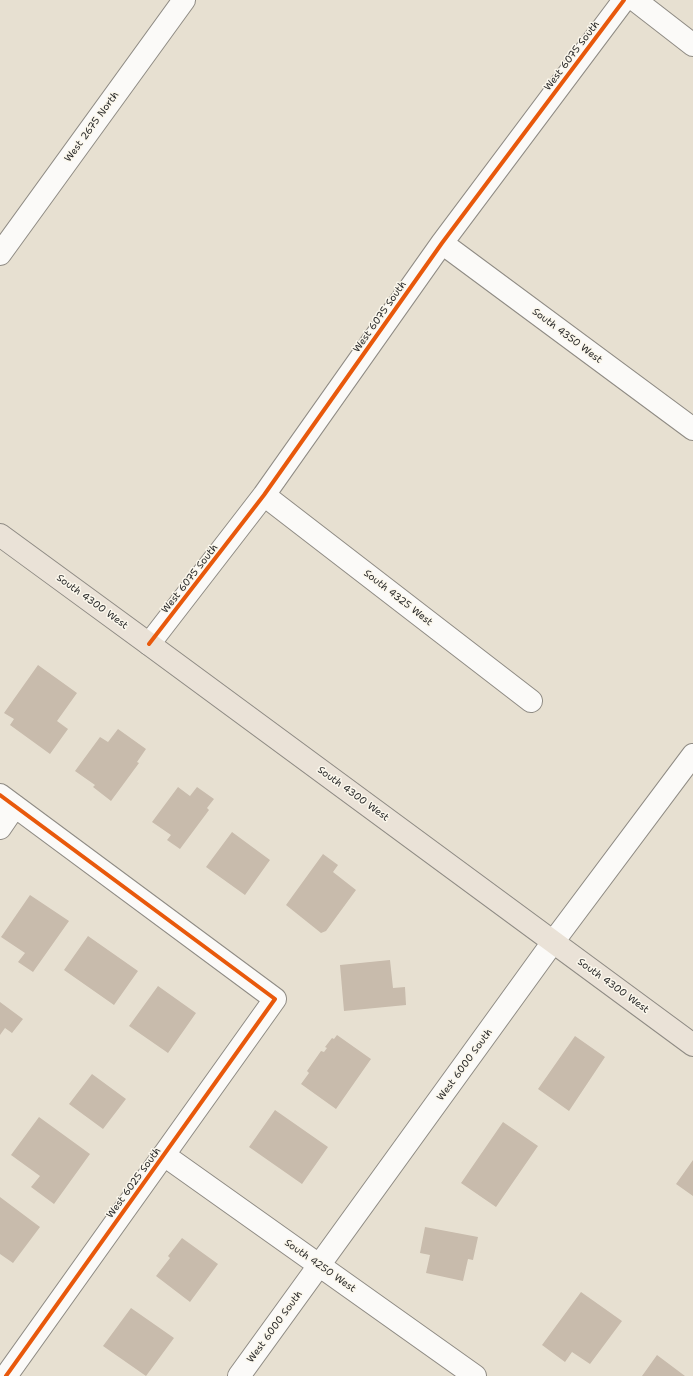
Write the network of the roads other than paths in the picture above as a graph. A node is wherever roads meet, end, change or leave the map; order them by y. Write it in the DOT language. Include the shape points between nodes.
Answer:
graph roads {
  1 [pos="184,0"];
  2 [pos="624,0"];
  3 [pos="635,0"];
  4 [pos="693,45"];
  5 [pos="442,243"];
  6 [pos="0,254"];
  7 [pos="693,429"];
  8 [pos="264,495"];
  9 [pos="6,540"];
  10 [pos="150,644"];
  11 [pos="531,701"];
  12 [pos="693,755"];
  13 [pos="8,801"];
  14 [pos="0,828"];
  15 [pos="553,942"];
  16 [pos="693,1045"];
  17 [pos="164,1155"];
  18 [pos="319,1266"];
  19 [pos="6,1376"];
  20 [pos="239,1376"];
  21 [pos="476,1376"];
  1 -- 6 [label="street, West 2675 North"];
  2 -- 5 [label="street, West 6075 South"];
  3 -- 4 [label="street"];
  5 -- 7 [label="street, South 4350 West"];
  5 -- 8 [label="street, West 6075 South"];
  8 -- 10 [label="street, West 6075 South"];
  8 -- 11 [label="street, South 4325 West"];
  9 -- 10 [label="main road, South 4300 West"];
  10 -- 15 [label="main road, South 4300 West"];
  12 -- 15 [label="street, West 6000 South"];
  13 -- 14 [label="street"];
  13 -- 17 [label="street, West 6025 South" via="275,999"];
  15 -- 16 [label="main road, South 4300 West"];
  15 -- 18 [label="street, West 6000 South"];
  17 -- 18 [label="street, South 4250 West"];
  17 -- 19 [label="street, West 6025 South"];
  18 -- 20 [label="street, West 6000 South"];
  18 -- 21 [label="street, South 4250 West"];
}
